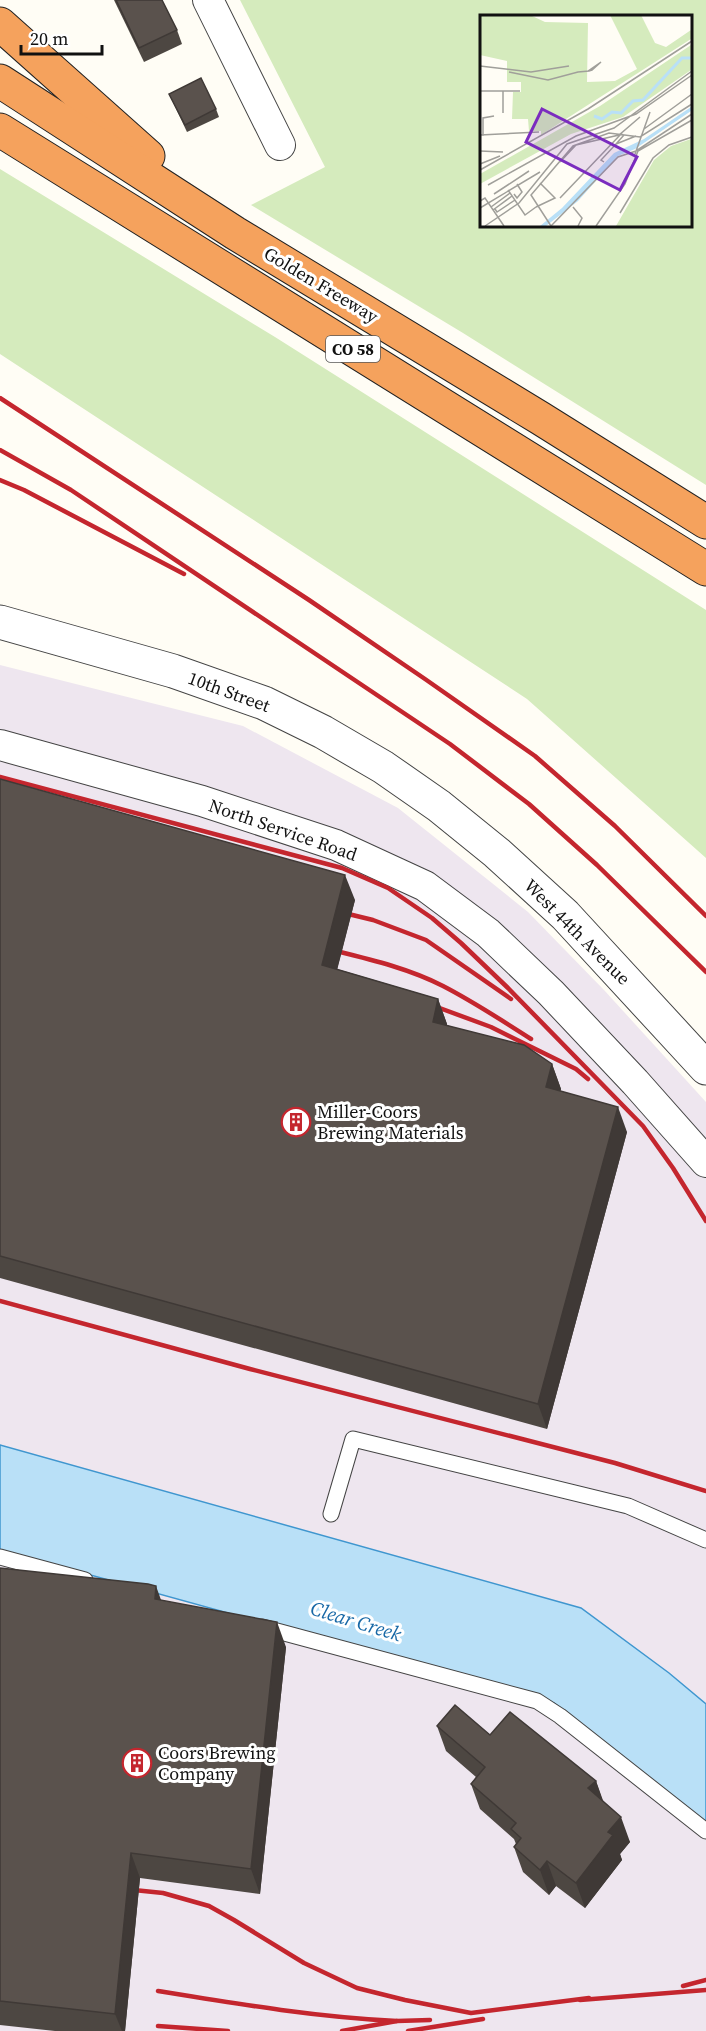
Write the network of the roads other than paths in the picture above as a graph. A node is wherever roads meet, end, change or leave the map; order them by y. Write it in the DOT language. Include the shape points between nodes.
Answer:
graph roads {
  1 [pos="208,0"];
  2 [pos="0,24"];
  3 [pos="0,81"];
  4 [pos="0,130"];
  5 [pos="280,145"];
  6 [pos="235,234"];
  7 [pos="706,522"];
  8 [pos="706,569"];
  9 [pos="0,622"];
  10 [pos="0,745"];
  11 [pos="439,806"];
  12 [pos="706,1068"];
  13 [pos="706,1162"];
  14 [pos="331,1515"];
  15 [pos="706,1540"];
  16 [pos="0,1557"];
  17 [pos="104,1585"];
  18 [pos="242,1622"];
  19 [pos="706,1831"];
  1 -- 5 [label="street"];
  2 -- 6 [label="highway"];
  3 -- 6 [label="highway, Golden Freeway / CO 58"];
  4 -- 8 [label="highway, Golden Freeway / CO 58"];
  6 -- 7 [label="highway, Golden Freeway / CO 58"];
  9 -- 11 [label="street, 10th Street" via="173,671 264,703 383,767"];
  10 -- 13 [label="street, North Service Road" via="202,801 336,845 425,886 488,933 551,993"];
  11 -- 12 [label="street, West 44th Avenue" via="565,915"];
  14 -- 15 [label="lane" via="353,1438 628,1506"];
  16 -- 17 [label="lane"];
  18 -- 19 [label="lane" via="537,1701"];
}
